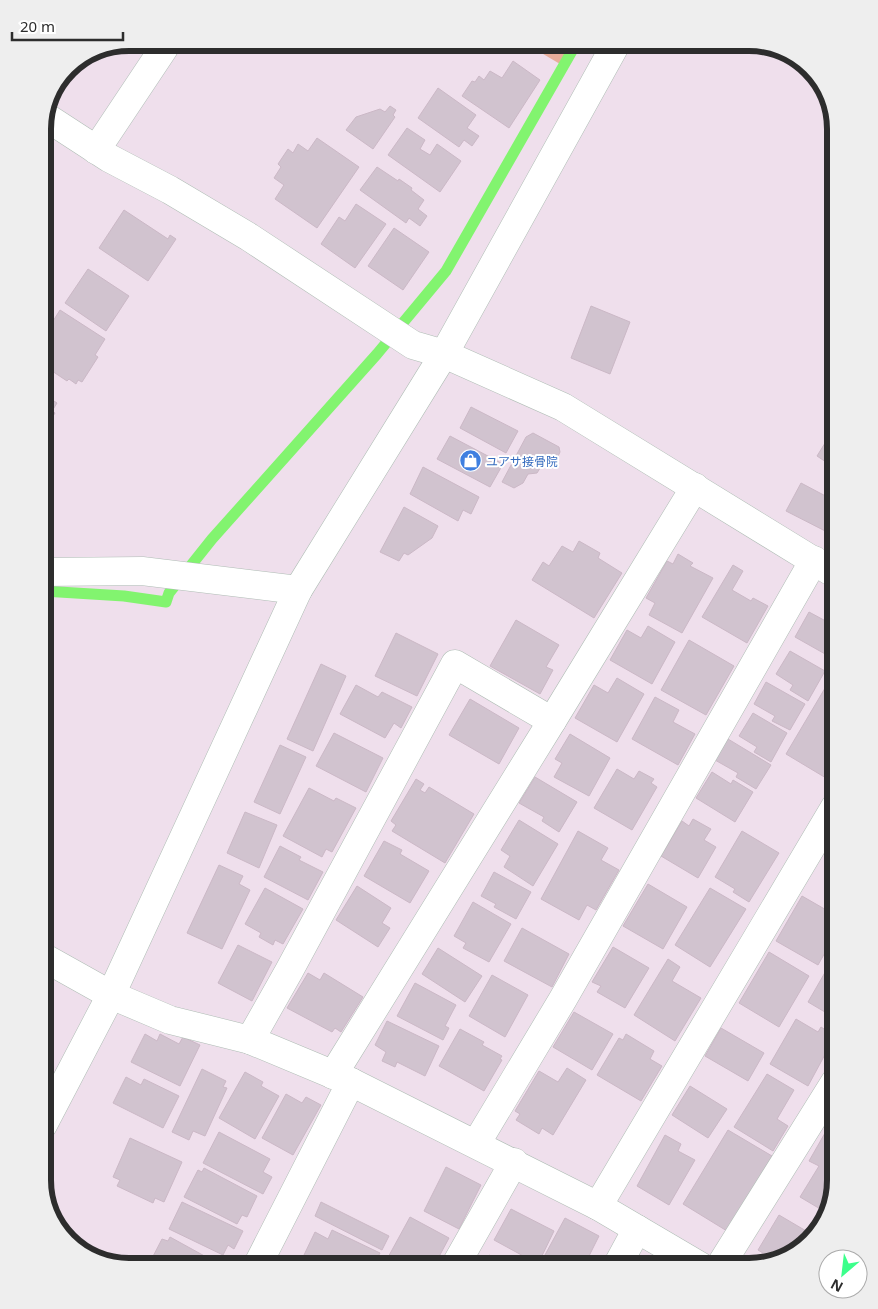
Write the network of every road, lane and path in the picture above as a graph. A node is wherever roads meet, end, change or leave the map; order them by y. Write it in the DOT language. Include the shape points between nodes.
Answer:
graph roads {
  1 [pos="162,51"];
  2 [pos="612,51"];
  3 [pos="52,121"];
  4 [pos="96,150"];
  5 [pos="444,354"];
  6 [pos="695,487"];
  7 [pos="824,567"];
  8 [pos="51,572"];
  9 [pos="298,590"];
  10 [pos="552,721"];
  11 [pos="827,822"];
  12 [pos="51,962"];
  13 [pos="111,995"];
  14 [pos="250,1040"];
  15 [pos="342,1078"];
  16 [pos="827,1096"];
  17 [pos="51,1108"];
  18 [pos="476,1144"];
  19 [pos="514,1162"];
  20 [pos="598,1206"];
  21 [pos="637,1229"];
  22 [pos="261,1258"];
  23 [pos="460,1258"];
  24 [pos="621,1258"];
  25 [pos="686,1258"];
  26 [pos="725,1258"];
  1 -- 4 [label="street"];
  2 -- 5 [label="street"];
  3 -- 4 [label="street"];
  4 -- 5 [label="street" via="249,237 413,345"];
  5 -- 6 [label="street" via="563,407"];
  5 -- 9 [label="street"];
  6 -- 7 [label="street"];
  6 -- 10 [label="street"];
  7 -- 18 [label="street"];
  8 -- 9 [label="street" via="142,571"];
  9 -- 13 [label="street"];
  10 -- 14 [label="street" via="455,664"];
  10 -- 15 [label="street"];
  11 -- 20 [label="street"];
  12 -- 13 [label="street"];
  13 -- 14 [label="street" via="170,1020"];
  13 -- 17 [label="street"];
  14 -- 15 [label="street"];
  15 -- 18 [label="street"];
  15 -- 22 [label="street"];
  16 -- 26 [label="street"];
  18 -- 19 [label="street"];
  19 -- 20 [label="street"];
  19 -- 23 [label="street"];
  20 -- 21 [label="street"];
  21 -- 24 [label="street"];
  21 -- 25 [label="street"];
}
